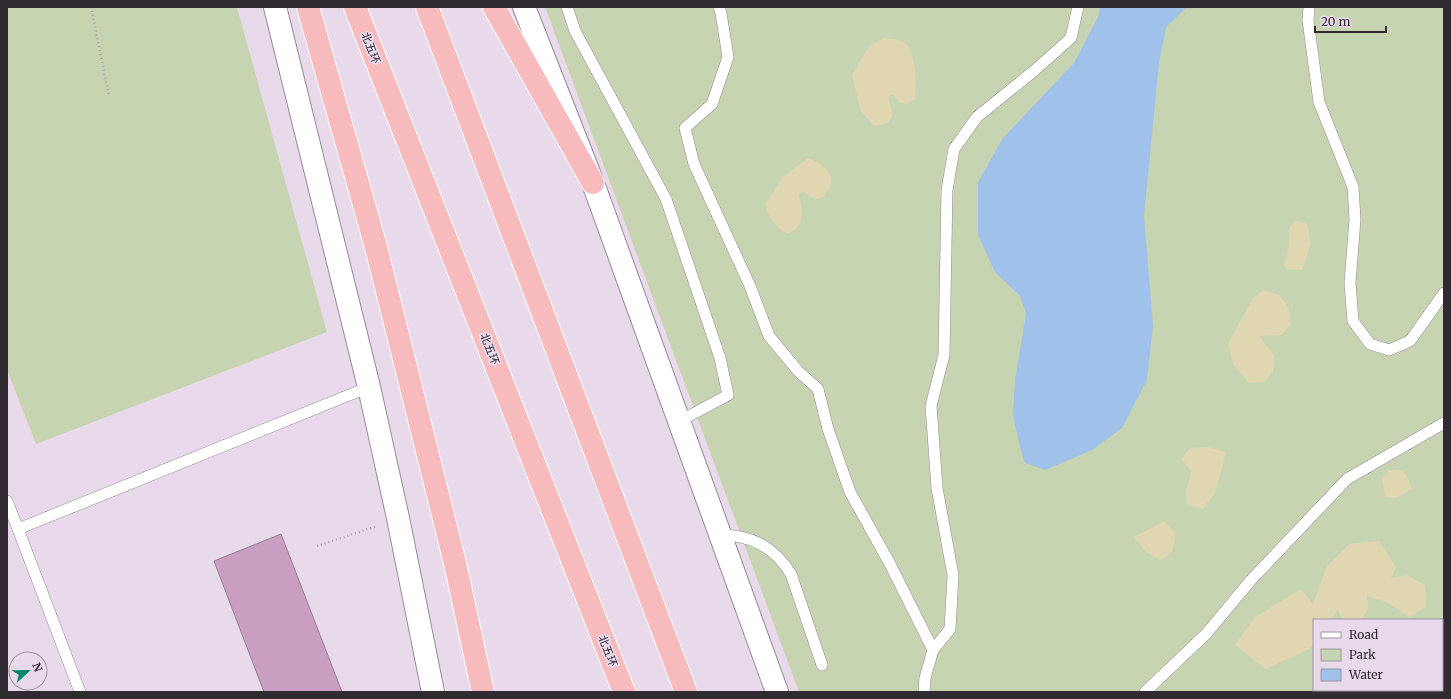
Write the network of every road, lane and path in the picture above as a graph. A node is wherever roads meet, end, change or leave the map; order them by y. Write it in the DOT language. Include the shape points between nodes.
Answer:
graph roads {
  1 [pos="91,7"];
  2 [pos="275,7"];
  3 [pos="308,7"];
  4 [pos="355,7"];
  5 [pos="427,7"];
  6 [pos="494,7"];
  7 [pos="524,7"];
  8 [pos="567,7"];
  9 [pos="719,7"];
  10 [pos="1078,7"];
  11 [pos="1309,7"];
  12 [pos="109,96"];
  13 [pos="593,183"];
  14 [pos="1444,293"];
  15 [pos="369,387"];
  16 [pos="678,422"];
  17 [pos="1444,423"];
  18 [pos="7,501"];
  19 [pos="398,518"];
  20 [pos="18,529"];
  21 [pos="720,535"];
  22 [pos="317,546"];
  23 [pos="933,650"];
  24 [pos="822,665"];
  25 [pos="80,692"];
  26 [pos="433,692"];
  27 [pos="483,692"];
  28 [pos="624,692"];
  29 [pos="686,692"];
  30 [pos="777,692"];
  31 [pos="924,692"];
  32 [pos="1145,692"];
  1 -- 12 [label="path"];
  2 -- 15 [label="street"];
  3 -- 27 [label="highway" via="378,254 455,563"];
  4 -- 28 [label="highway, 北五环"];
  5 -- 29 [label="highway"];
  6 -- 13 [label="highway"];
  7 -- 13 [label="street"];
  8 -- 16 [label="lane" via="575,31 666,199 720,358 728,395"];
  9 -- 23 [label="lane" via="728,57 712,104 685,128 694,164 750,286 769,336 798,371 818,389 828,429 850,492"];
  10 -- 23 [label="lane" via="1071,38 977,117 954,149 947,190 944,355 931,406 937,488 953,574 950,629"];
  11 -- 14 [label="lane" via="1308,20 1319,102 1353,187 1355,219 1350,283 1353,321 1370,344 1389,350 1410,341"];
  13 -- 16 [label="street"];
  15 -- 19 [label="street"];
  15 -- 20 [label="lane"];
  16 -- 21 [label="street"];
  17 -- 32 [label="lane" via="1348,479 1251,580 1206,634"];
  18 -- 20 [label="lane"];
  19 -- 22 [label="path"];
  19 -- 26 [label="street"];
  20 -- 25 [label="lane"];
  21 -- 24 [label="lane" via="753,540 784,563 791,574"];
  21 -- 30 [label="street"];
  23 -- 31 [label="lane"];
}
